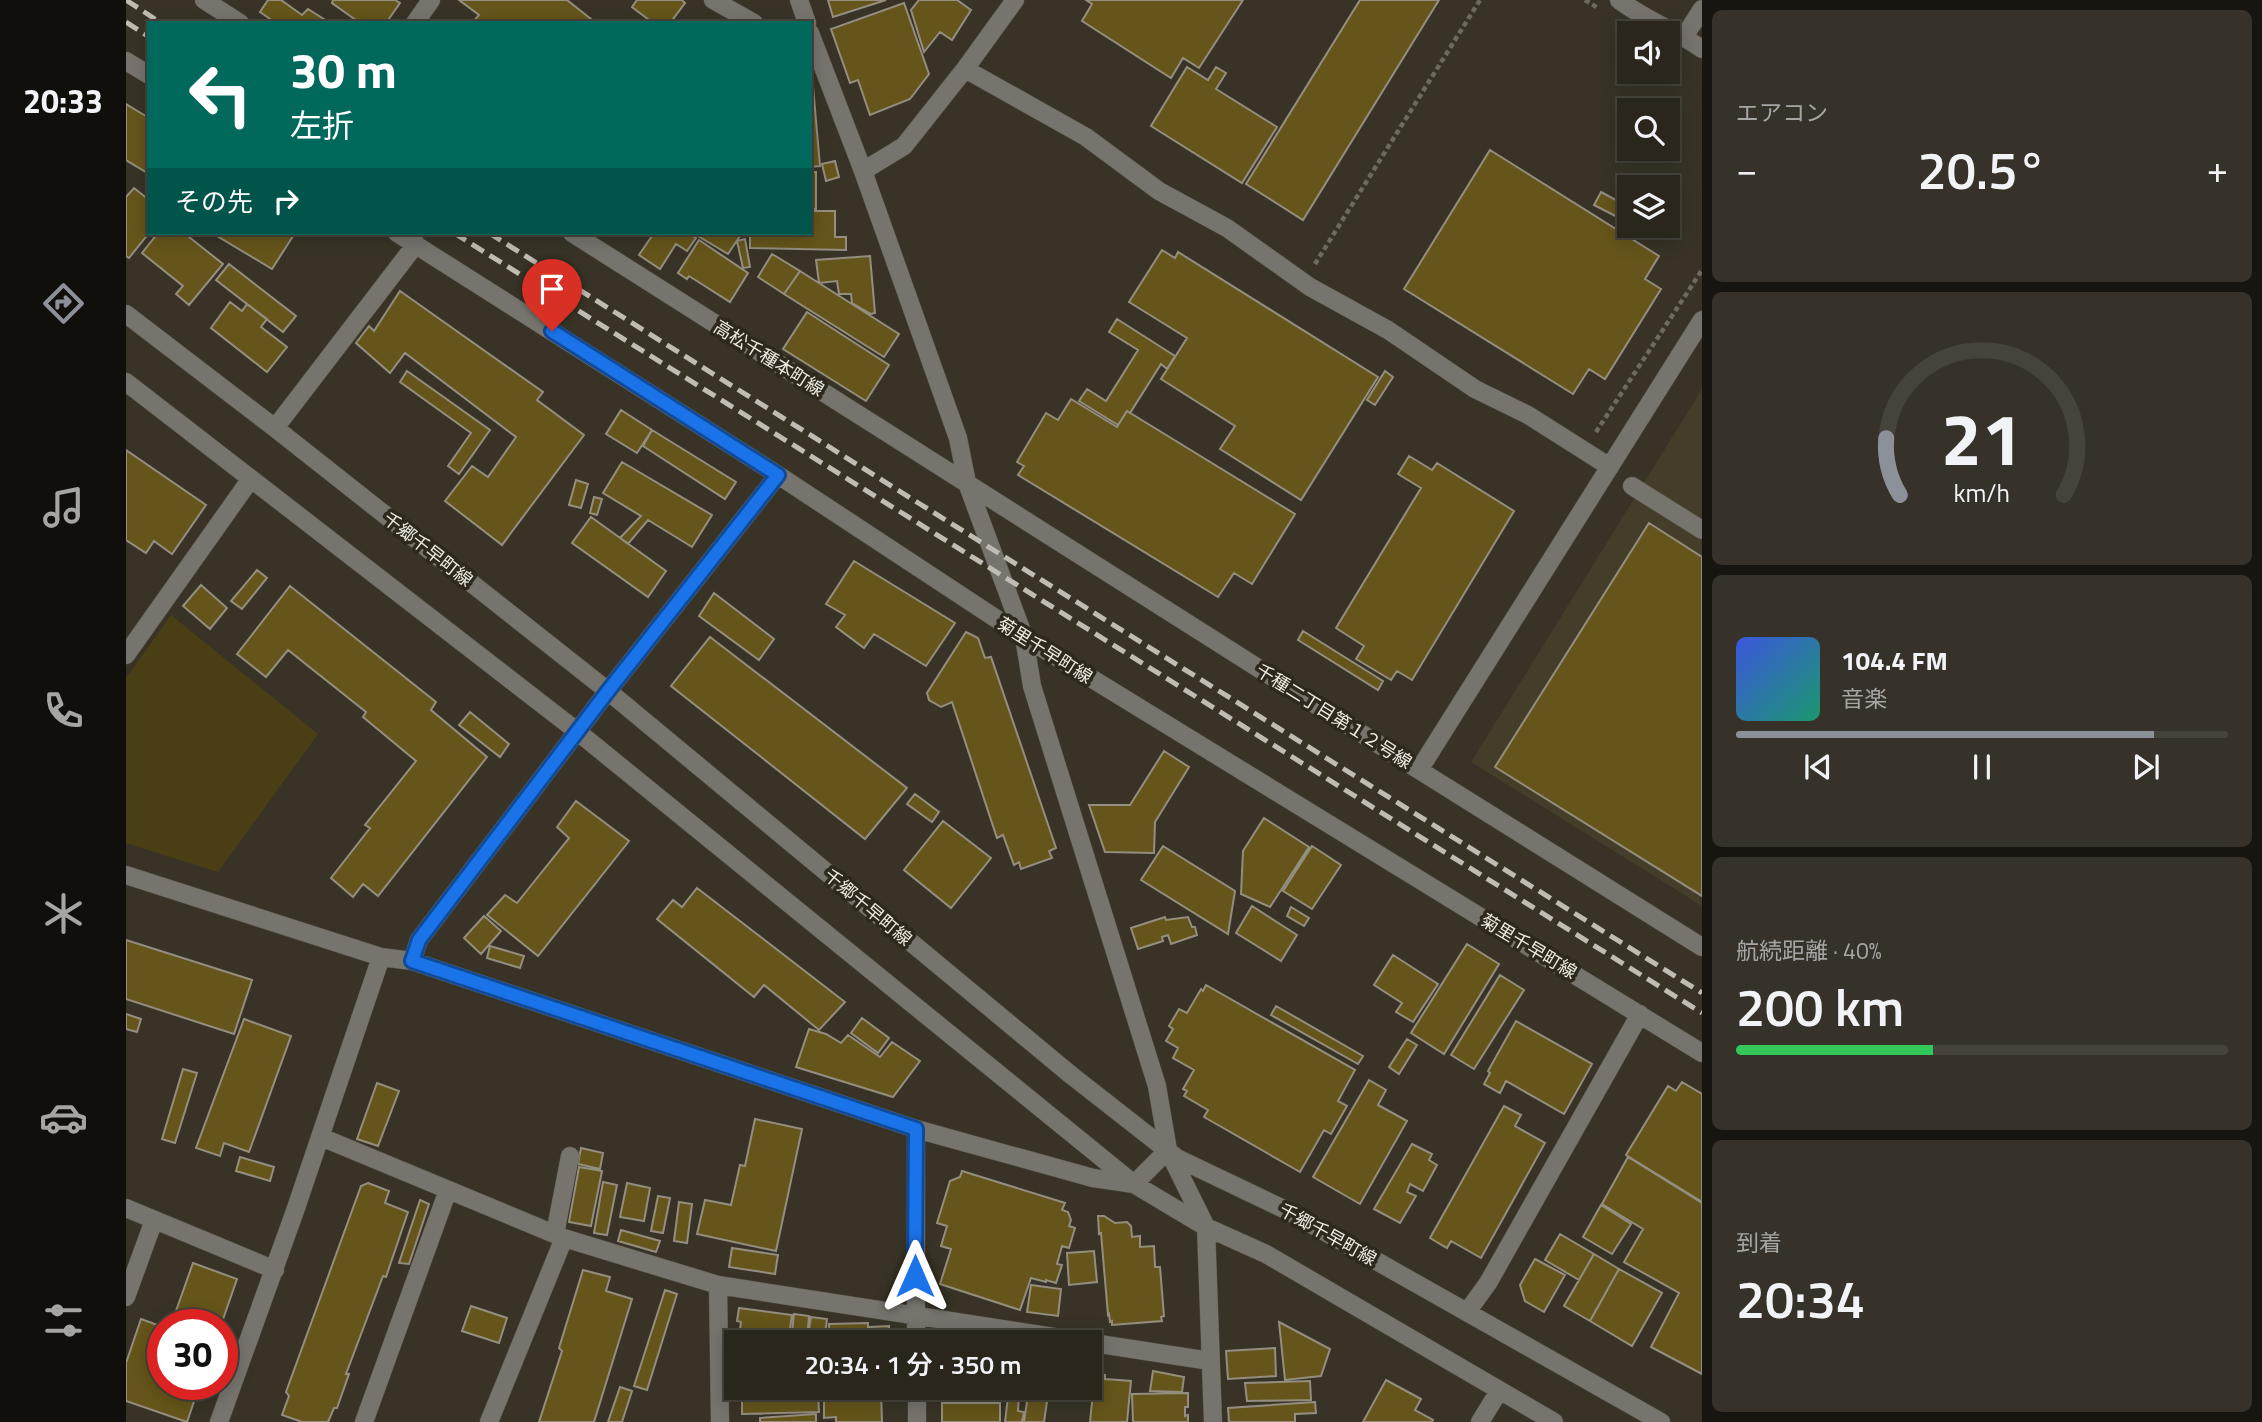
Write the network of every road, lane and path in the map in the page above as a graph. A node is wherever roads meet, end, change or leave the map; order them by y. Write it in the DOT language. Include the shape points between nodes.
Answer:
graph roads {
  1 [pos="204,0"];
  2 [pos="431,0"];
  3 [pos="713,0"];
  4 [pos="799,0"];
  5 [pos="1015,0"];
  6 [pos="1480,0"];
  7 [pos="1619,0"];
  8 [pos="1702,9"];
  9 [pos="237,21"];
  10 [pos="416,21"];
  11 [pos="750,21"];
  12 [pos="806,21"];
  13 [pos="1684,37"];
  14 [pos="812,38"];
  15 [pos="1702,48"];
  16 [pos="126,61"];
  17 [pos="965,69"];
  18 [pos="147,74"];
  19 [pos="863,171"];
  20 [pos="400,235"];
  21 [pos="575,235"];
  22 [pos="416,244"];
  23 [pos="1313,268"];
  24 [pos="1702,270"];
  25 [pos="126,314"];
  26 [pos="1702,320"];
  27 [pos="126,382"];
  28 [pos="1584,426"];
  29 [pos="275,428"];
  30 [pos="1610,467"];
  31 [pos="778,475"];
  32 [pos="250,480"];
  33 [pos="967,483"];
  34 [pos="1632,486"];
  35 [pos="1702,530"];
  36 [pos="1024,637"];
  37 [pos="126,655"];
  38 [pos="608,691"];
  39 [pos="578,732"];
  40 [pos="1419,770"];
  41 [pos="126,875"];
  42 [pos="1702,947"];
  43 [pos="381,957"];
  44 [pos="412,961"];
  45 [pos="1640,1014"];
  46 [pos="1702,1053"];
  47 [pos="916,1129"];
  48 [pos="321,1137"];
  49 [pos="1168,1150"];
  50 [pos="570,1156"];
  51 [pos="1134,1184"];
  52 [pos="448,1190"];
  53 [pos="126,1208"];
  54 [pos="154,1220"];
  55 [pos="1206,1227"];
  56 [pos="559,1236"];
  57 [pos="275,1270"];
  58 [pos="719,1285"];
  59 [pos="126,1297"];
  60 [pos="1467,1312"];
  61 [pos="915,1314"];
  62 [pos="916,1330"];
  63 [pos="1210,1361"];
  64 [pos="1499,1391"];
  65 [pos="916,1400"];
  66 [pos="219,1422"];
  67 [pos="364,1422"];
  68 [pos="489,1422"];
  69 [pos="720,1422"];
  70 [pos="917,1422"];
  71 [pos="1213,1422"];
  72 [pos="1480,1422"];
  73 [pos="1554,1422"];
  74 [pos="1661,1422"];
  1 -- 9 [label="street"];
  2 -- 10 [label="street"];
  3 -- 11 [label="street"];
  4 -- 12 [label="street"];
  5 -- 17 [label="street"];
  6 -- 23 [label="path"];
  7 -- 13 [label="street"];
  8 -- 13 [label="street"];
  13 -- 15 [label="street"];
  14 -- 19 [label="street"];
  16 -- 18 [label="street"];
  17 -- 19 [label="street" via="904,146"];
  17 -- 30 [label="street" via="1087,137 1159,191 1227,228 1310,287"];
  19 -- 33 [label="street" via="958,438"];
  20 -- 22 [label="street, 菊里千早町線"];
  21 -- 33 [label="street, 高松千種本町線"];
  22 -- 29 [label="street"];
  22 -- 31 [label="street, 菊里千早町線"];
  24 -- 28 [label="path" via="1595,433"];
  25 -- 29 [label="street, 千郷千早町線"];
  26 -- 30 [label="street"];
  27 -- 32 [label="street"];
  29 -- 38 [label="street, 千郷千早町線"];
  30 -- 40 [label="street"];
  31 -- 36 [label="street, 菊里千早町線"];
  31 -- 38 [label="street"];
  32 -- 37 [label="street"];
  32 -- 39 [label="street"];
  33 -- 36 [label="street"];
  33 -- 40 [label="street, 千種二丁目第１２号線"];
  34 -- 35 [label="street"];
  36 -- 45 [label="street, 菊里千早町線"];
  36 -- 49 [label="street" via="1032,686 1157,1086"];
  38 -- 39 [label="street"];
  38 -- 49 [label="street, 千郷千早町線"];
  39 -- 44 [label="street" via="419,940"];
  39 -- 51 [label="street"];
  40 -- 42 [label="street, 千種二丁目第１２号線"];
  41 -- 43 [label="street"];
  43 -- 44 [label="street"];
  43 -- 48 [label="street"];
  44 -- 47 [label="street"];
  45 -- 46 [label="street, 菊里千早町線"];
  45 -- 60 [label="street" via="1488,1283"];
  47 -- 51 [label="street" via="1093,1178"];
  47 -- 61 [label="street"];
  48 -- 52 [label="street"];
  48 -- 57 [label="street"];
  49 -- 51 [label="street"];
  49 -- 55 [label="street"];
  49 -- 60 [label="street, 千郷千早町線" via="1288,1211"];
  50 -- 56 [label="street"];
  51 -- 55 [label="street"];
  52 -- 56 [label="street"];
  52 -- 67 [label="street"];
  53 -- 54 [label="street"];
  54 -- 57 [label="street"];
  54 -- 59 [label="street"];
  55 -- 63 [label="street"];
  55 -- 64 [label="street" via="1266,1254"];
  56 -- 58 [label="street"];
  56 -- 68 [label="street"];
  57 -- 66 [label="street"];
  58 -- 61 [label="street"];
  58 -- 69 [label="street"];
  60 -- 74 [label="street, 千郷千早町線"];
  61 -- 62 [label="street"];
  61 -- 63 [label="street"];
  63 -- 71 [label="street"];
  64 -- 72 [label="street"];
  64 -- 73 [label="street"];
  65 -- 70 [label="street"];
}
